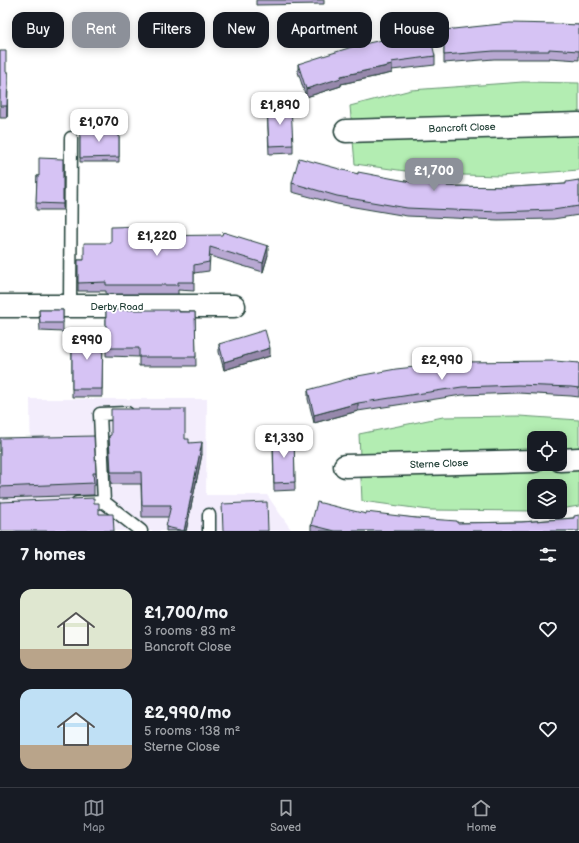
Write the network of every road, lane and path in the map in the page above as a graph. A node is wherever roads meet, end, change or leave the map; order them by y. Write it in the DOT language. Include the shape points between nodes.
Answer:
graph roads {
  1 [pos="579,124"];
  2 [pos="346,131"];
  3 [pos="71,138"];
  4 [pos="0,306"];
  5 [pos="70,306"];
  6 [pos="236,306"];
  7 [pos="138,413"];
  8 [pos="567,460"];
  9 [pos="579,460"];
  10 [pos="527,461"];
  11 [pos="345,466"];
  12 [pos="104,502"];
  13 [pos="64,503"];
  14 [pos="209,515"];
  15 [pos="141,531"];
  16 [pos="209,531"];
  1 -- 2 [label="street, Bancroft Close"];
  3 -- 5 [label="lane"];
  4 -- 5 [label="street, Derby Road"];
  5 -- 6 [label="street, Derby Road"];
  7 -- 12 [label="lane" via="100,414"];
  8 -- 9 [label="street"];
  10 -- 11 [label="street, Sterne Close"];
  12 -- 13 [label="lane"];
  12 -- 15 [label="lane"];
  14 -- 16 [label="lane"];
}
